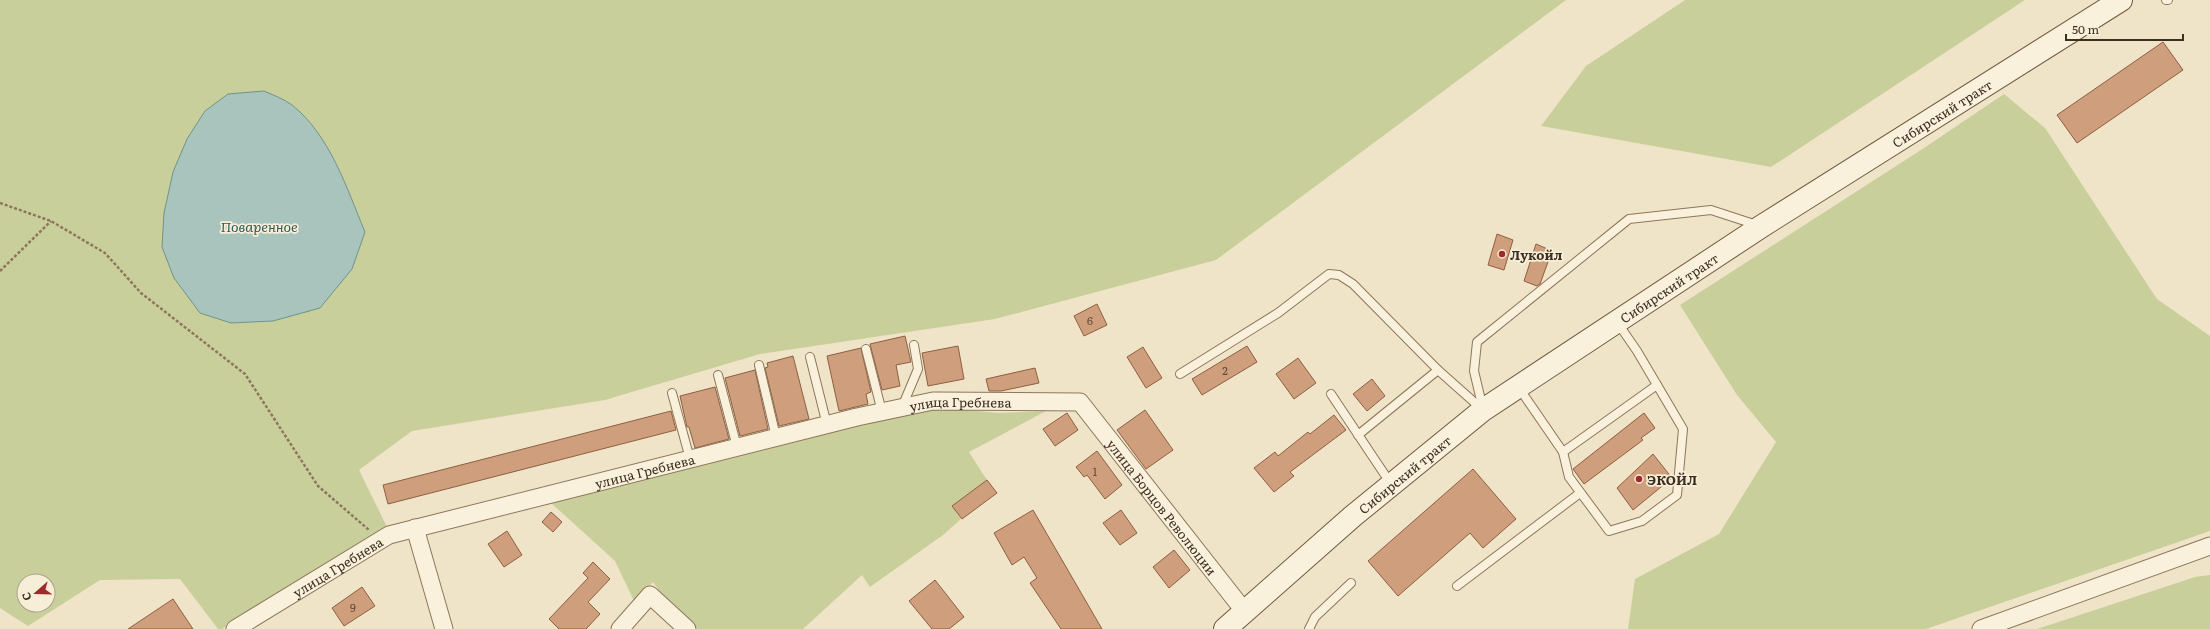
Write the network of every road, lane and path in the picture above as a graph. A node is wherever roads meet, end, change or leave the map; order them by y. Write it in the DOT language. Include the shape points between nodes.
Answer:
graph roads {
  1 [pos="2121,0"];
  2 [pos="0,203"];
  3 [pos="51,221"];
  4 [pos="1762,226"];
  5 [pos="0,271"];
  6 [pos="1616,322"];
  7 [pos="914,345"];
  8 [pos="866,350"];
  9 [pos="810,357"];
  10 [pos="759,365"];
  11 [pos="1438,370"];
  12 [pos="1180,374"];
  13 [pos="718,375"];
  14 [pos="1657,385"];
  15 [pos="1518,387"];
  16 [pos="672,393"];
  17 [pos="1331,394"];
  18 [pos="1080,402"];
  19 [pos="902,408"];
  20 [pos="1483,410"];
  21 [pos="882,412"];
  22 [pos="827,425"];
  23 [pos="1358,435"];
  24 [pos="776,438"];
  25 [pos="737,447"];
  26 [pos="1563,452"];
  27 [pos="690,459"];
  28 [pos="1392,484"];
  29 [pos="1580,493"];
  30 [pos="415,528"];
  31 [pos="381,540"];
  32 [pos="2210,546"];
  33 [pos="1351,583"];
  34 [pos="1457,586"];
  35 [pos="1245,612"];
  36 [pos="235,629"];
  37 [pos="444,629"];
  38 [pos="620,629"];
  39 [pos="687,629"];
  40 [pos="1225,629"];
  41 [pos="1309,629"];
  42 [pos="1981,629"];
  1 -- 4 [label="main road, Сибирский тракт"];
  2 -- 3 [label="path"];
  3 -- 5 [label="path"];
  3 -- 31 [label="path" via="105,253 141,293 245,374 318,486"];
  4 -- 6 [label="main road, Сибирский тракт"];
  4 -- 20 [label="lane" via="1711,210 1629,219 1477,342 1474,371"];
  6 -- 14 [label="lane"];
  6 -- 15 [label="main road, Сибирский тракт"];
  7 -- 19 [label="lane" via="918,369"];
  8 -- 21 [label="lane"];
  9 -- 22 [label="lane"];
  10 -- 24 [label="lane"];
  11 -- 12 [label="lane" via="1353,284 1339,275 1329,274 1278,313"];
  11 -- 20 [label="lane"];
  11 -- 23 [label="lane"];
  13 -- 25 [label="lane"];
  14 -- 26 [label="lane"];
  14 -- 29 [label="lane" via="1683,429 1677,495 1642,521 1609,531"];
  15 -- 20 [label="main road, Сибирский тракт"];
  15 -- 26 [label="lane"];
  16 -- 27 [label="lane"];
  17 -- 23 [label="lane"];
  18 -- 19 [label="street, улица Гребнева" via="933,401"];
  18 -- 35 [label="street, улица Борцов Революции"];
  19 -- 21 [label="street, улица Гребнева"];
  20 -- 28 [label="main road, Сибирский тракт"];
  21 -- 22 [label="street, улица Гребнева"];
  22 -- 24 [label="street, улица Гребнева"];
  23 -- 28 [label="lane"];
  24 -- 25 [label="street, улица Гребнева"];
  25 -- 27 [label="street, улица Гребнева"];
  26 -- 29 [label="lane" via="1569,478"];
  27 -- 30 [label="street, улица Гребнева"];
  28 -- 35 [label="main road, Сибирский тракт"];
  29 -- 34 [label="lane"];
  30 -- 31 [label="street, улица Гребнева" via="389,534"];
  30 -- 37 [label="street"];
  31 -- 36 [label="street, улица Гребнева"];
  32 -- 42 [label="street"];
  33 -- 41 [label="lane" via="1315,617"];
  35 -- 40 [label="main road, Сибирский тракт"];
  38 -- 39 [label="street" via="650,595"];
}
